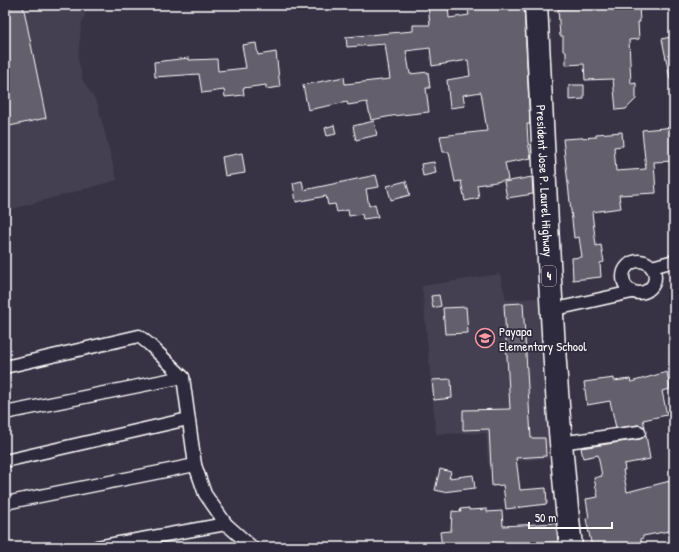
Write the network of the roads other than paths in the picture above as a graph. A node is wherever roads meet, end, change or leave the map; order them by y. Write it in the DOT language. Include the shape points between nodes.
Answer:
graph roads {
  1 [pos="536,5"];
  2 [pos="674,261"];
  3 [pos="652,267"];
  4 [pos="632,292"];
  5 [pos="551,310"];
  6 [pos="5,367"];
  7 [pos="183,377"];
  8 [pos="5,413"];
  9 [pos="188,418"];
  10 [pos="639,432"];
  11 [pos="560,443"];
  12 [pos="5,461"];
  13 [pos="195,465"];
  14 [pos="5,503"];
  15 [pos="226,524"];
  16 [pos="97,547"];
  17 [pos="252,547"];
  18 [pos="571,547"];
  1 -- 5 [label="highway, President Jose P. Laurel Highway / 4"];
  2 -- 3 [label="street"];
  3 -- 4 [label="street" via="655,278 651,287 643,293"];
  3 -- 4 [label="street" via="640,260 625,268 622,279"];
  4 -- 5 [label="street"];
  5 -- 11 [label="highway, President Jose P. Laurel Highway / 4"];
  6 -- 7 [label="street" via="139,336"];
  7 -- 8 [label="street"];
  7 -- 9 [label="street"];
  9 -- 12 [label="street"];
  9 -- 13 [label="street"];
  10 -- 11 [label="street"];
  11 -- 18 [label="highway, President Jose P. Laurel Highway / 4"];
  13 -- 14 [label="street"];
  13 -- 15 [label="street" via="205,494"];
  15 -- 16 [label="street"];
  15 -- 17 [label="street"];
}
